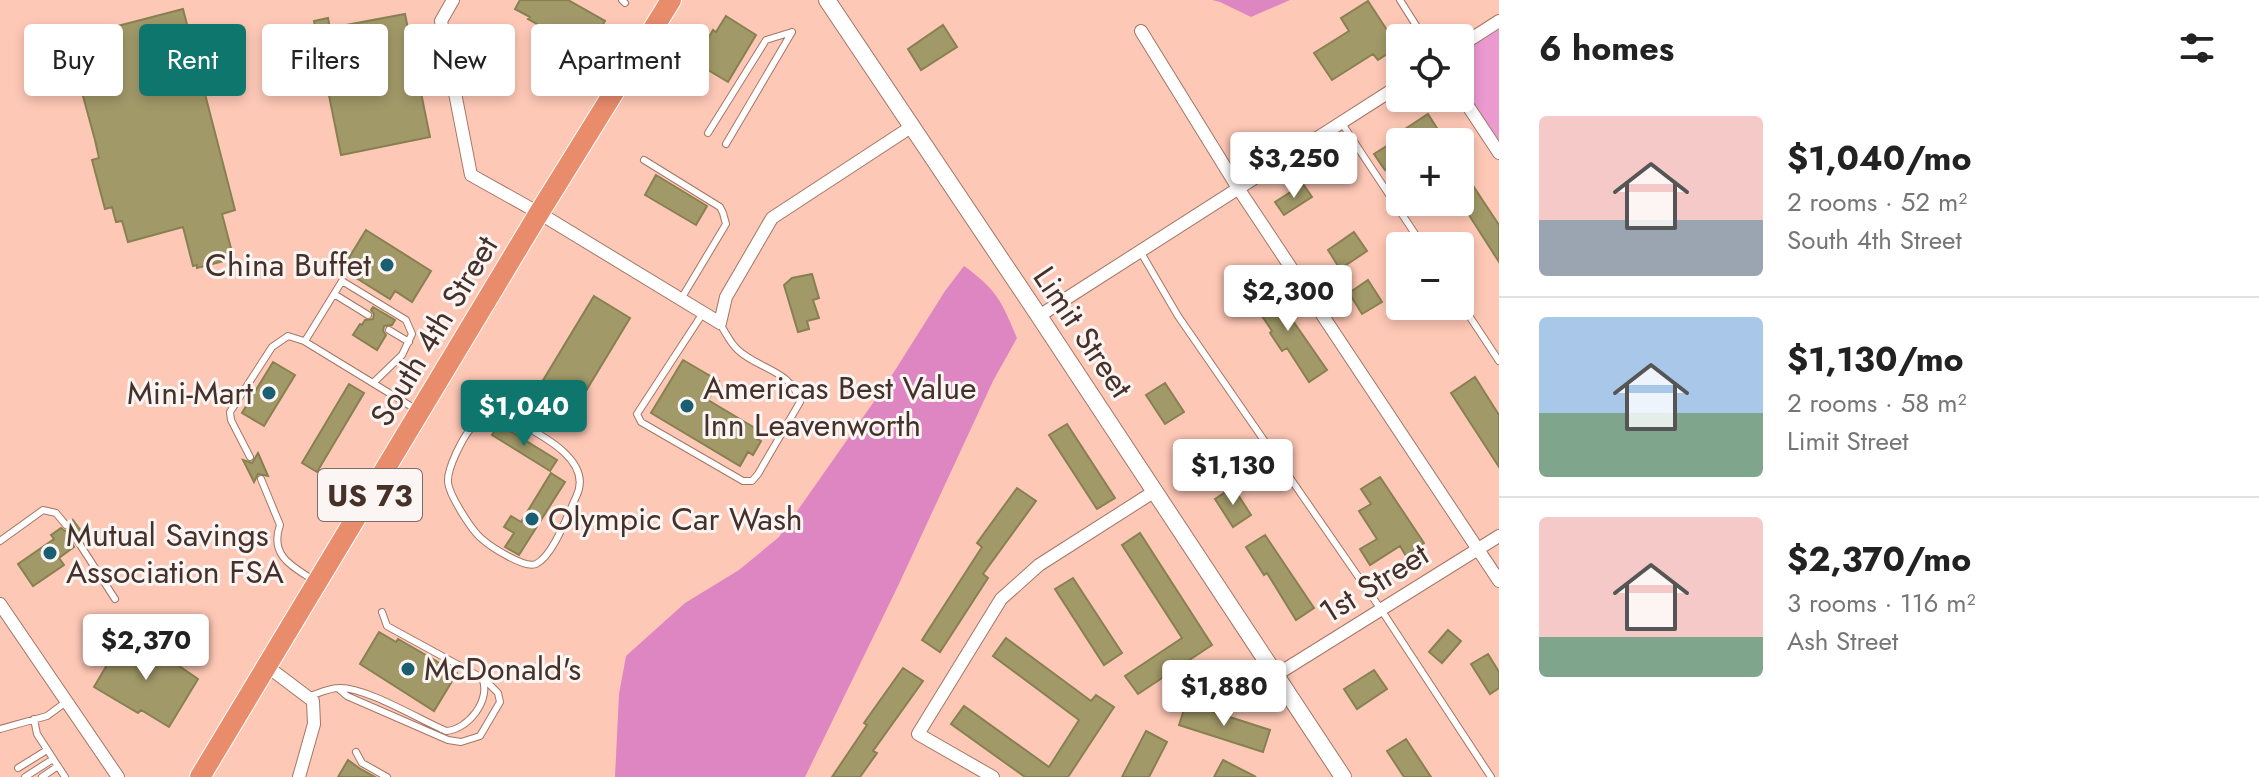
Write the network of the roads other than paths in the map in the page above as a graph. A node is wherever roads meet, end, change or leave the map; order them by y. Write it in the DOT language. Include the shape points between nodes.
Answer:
graph roads {
  1 [pos="453,0"];
  2 [pos="671,0"];
  3 [pos="827,0"];
  4 [pos="1400,0"];
  5 [pos="1499,21"];
  6 [pos="1415,24"];
  7 [pos="1141,31"];
  8 [pos="1474,37"];
  9 [pos="1386,94"];
  10 [pos="1472,112"];
  11 [pos="1341,122"];
  12 [pos="911,127"];
  13 [pos="708,133"];
  14 [pos="726,144"];
  15 [pos="1499,153"];
  16 [pos="644,160"];
  17 [pos="1238,188"];
  18 [pos="539,213"];
  19 [pos="1414,232"];
  20 [pos="1140,251"];
  21 [pos="334,294"];
  22 [pos="681,299"];
  23 [pos="703,313"];
  24 [pos="368,315"];
  25 [pos="1039,316"];
  26 [pos="1472,320"];
  27 [pos="720,323"];
  28 [pos="389,330"];
  29 [pos="305,341"];
  30 [pos="409,342"];
  31 [pos="1499,361"];
  32 [pos="373,383"];
  33 [pos="420,412"];
  34 [pos="461,444"];
  35 [pos="250,457"];
  36 [pos="261,479"];
  37 [pos="1155,491"];
  38 [pos="66,525"];
  39 [pos="1499,536"];
  40 [pos="77,540"];
  41 [pos="0,541"];
  42 [pos="1478,549"];
  43 [pos="1499,581"];
  44 [pos="318,583"];
  45 [pos="115,599"];
  46 [pos="0,604"];
  47 [pos="1380,608"];
  48 [pos="382,612"];
  49 [pos="268,667"];
  50 [pos="1276,675"];
  51 [pos="482,678"];
  52 [pos="337,688"];
  53 [pos="307,697"];
  54 [pos="66,702"];
  55 [pos="34,719"];
  56 [pos="0,729"];
  57 [pos="47,750"];
  58 [pos="356,752"];
  59 [pos="53,759"];
  60 [pos="58,766"];
  61 [pos="18,768"];
  62 [pos="25,777"];
  63 [pos="42,777"];
  64 [pos="65,777"];
  65 [pos="118,777"];
  66 [pos="200,777"];
  67 [pos="299,777"];
  68 [pos="387,777"];
  69 [pos="993,777"];
  70 [pos="1343,777"];
  71 [pos="1491,777"];
  1 -- 18 [label="street" via="441,21 471,175"];
  2 -- 18 [label="highway, South 4th Street / US 73"];
  3 -- 12 [label="street, Limit Street"];
  4 -- 6 [label="lane"];
  5 -- 8 [label="street"];
  7 -- 17 [label="street"];
  9 -- 11 [label="street"];
  10 -- 15 [label="street"];
  11 -- 17 [label="street"];
  11 -- 19 [label="lane"];
  12 -- 25 [label="street, Limit Street"];
  12 -- 27 [label="street" via="772,218 726,297"];
  13 -- 14 [label="lane" via="766,40 792,32"];
  16 -- 22 [label="lane" via="720,207 725,218"];
  17 -- 20 [label="street"];
  17 -- 42 [label="street"];
  18 -- 22 [label="street"];
  18 -- 33 [label="highway, South 4th Street / US 73"];
  20 -- 25 [label="street"];
  20 -- 47 [label="lane" via="1178,316"];
  21 -- 24 [label="lane"];
  21 -- 29 [label="lane"];
  21 -- 30 [label="lane" via="342,281 406,320 412,334"];
  22 -- 23 [label="street"];
  23 -- 27 [label="street"];
  23 -- 27 [label="lane" via="637,414 641,422 743,481 752,481 800,402 785,378 740,352"];
  25 -- 37 [label="street, Limit Street"];
  26 -- 31 [label="lane"];
  28 -- 30 [label="lane"];
  29 -- 32 [label="lane"];
  29 -- 35 [label="lane" via="288,336 272,347 230,412"];
  30 -- 32 [label="lane"];
  32 -- 33 [label="lane"];
  33 -- 44 [label="highway, South 4th Street / US 73"];
  34 -- 34 [label="lane" via="448,485 470,524 481,539 517,561 538,563 579,491 581,478 570,457 499,412 473,426"];
  36 -- 44 [label="lane" via="280,525 276,536 283,558"];
  37 -- 50 [label="street, Limit Street"];
  37 -- 69 [label="street" via="1039,565 1001,599 918,734"];
  38 -- 41 [label="lane" via="56,513 43,510"];
  39 -- 42 [label="street, 1st Street"];
  40 -- 45 [label="lane"];
  42 -- 43 [label="street"];
  42 -- 47 [label="street, 1st Street"];
  44 -- 49 [label="highway, South 4th Street / US 73"];
  46 -- 54 [label="street"];
  47 -- 50 [label="street, 1st Street"];
  47 -- 71 [label="lane"];
  48 -- 51 [label="lane" via="387,626"];
  49 -- 53 [label="street"];
  49 -- 66 [label="highway, South 4th Street / US 73"];
  50 -- 70 [label="street, Limit Street"];
  51 -- 52 [label="lane" via="485,691 470,720 446,731 407,711"];
  51 -- 52 [label="lane" via="500,702 480,736 461,742 430,733"];
  52 -- 53 [label="lane"];
  53 -- 67 [label="street" via="313,701 314,724"];
  54 -- 55 [label="lane"];
  54 -- 65 [label="street"];
  55 -- 56 [label="lane"];
  55 -- 57 [label="lane"];
  57 -- 59 [label="lane"];
  57 -- 61 [label="lane"];
  58 -- 68 [label="lane" via="362,763"];
  59 -- 60 [label="lane"];
  59 -- 62 [label="lane"];
  60 -- 63 [label="lane"];
  60 -- 64 [label="lane"];
}
